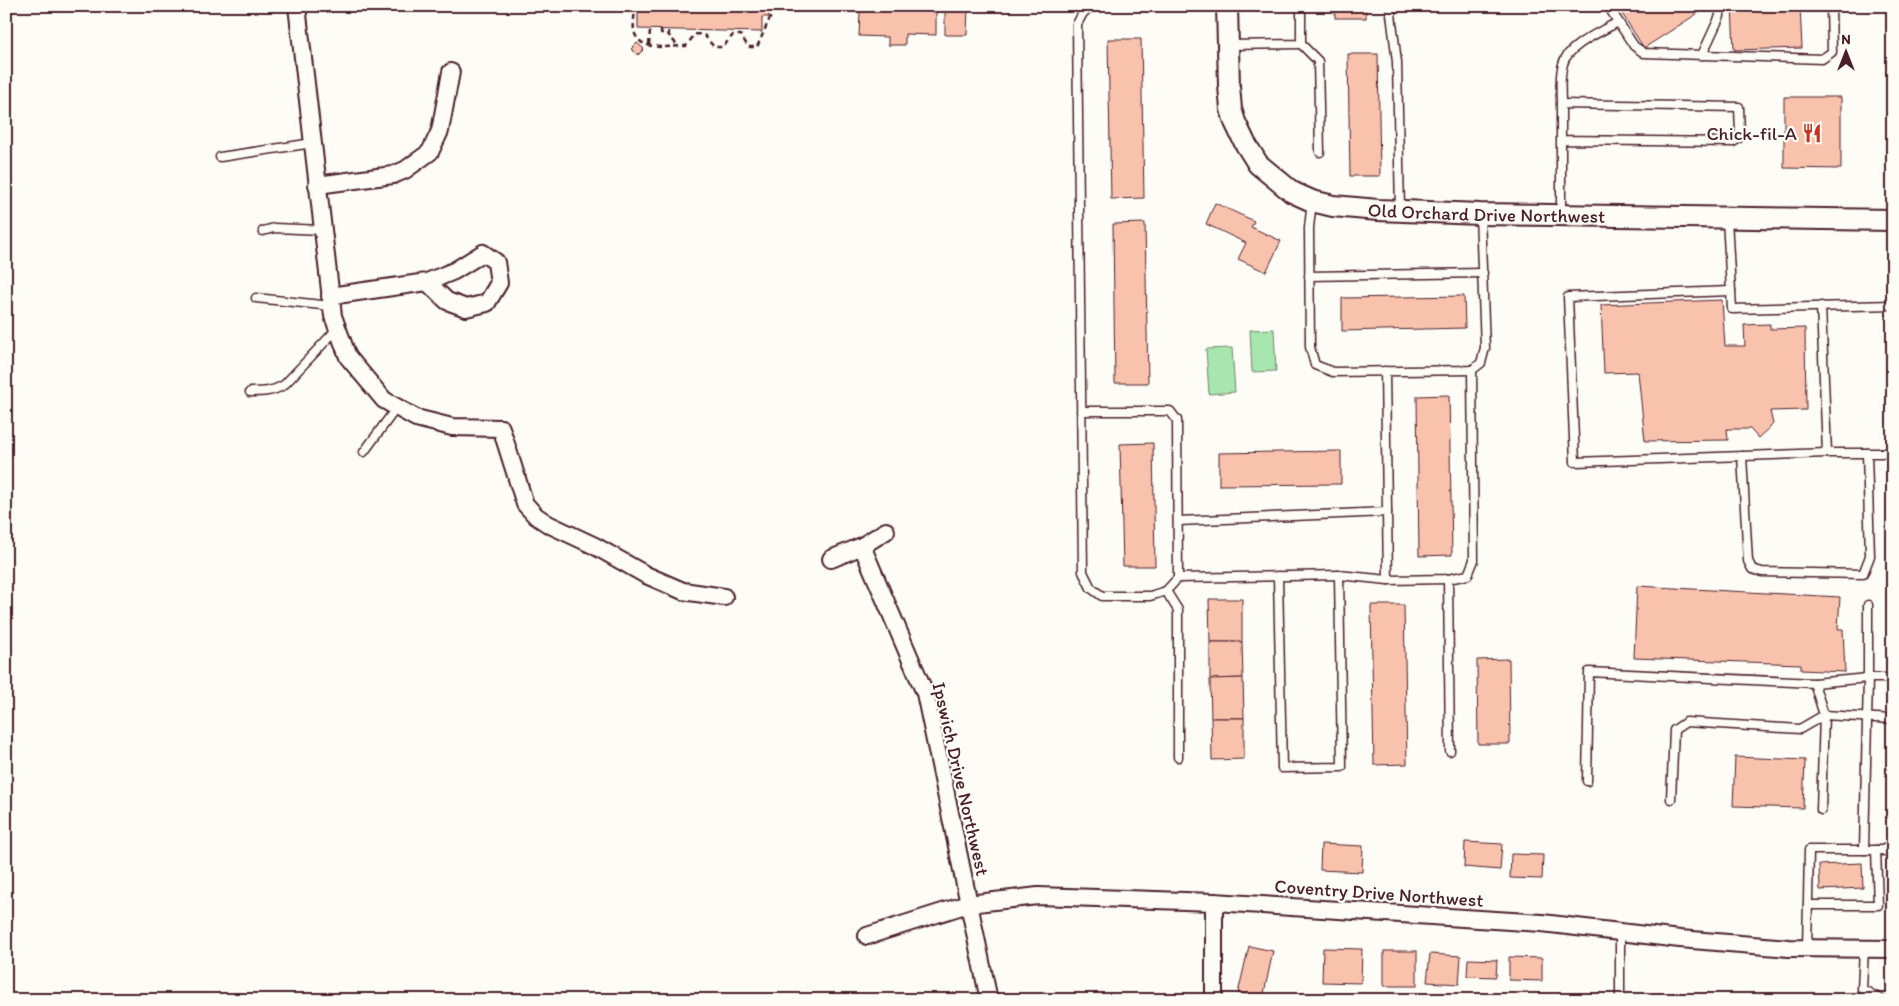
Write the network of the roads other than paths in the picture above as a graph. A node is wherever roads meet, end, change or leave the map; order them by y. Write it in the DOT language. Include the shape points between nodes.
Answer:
graph roads {
  1 [pos="297,6"];
  2 [pos="1093,6"];
  3 [pos="1228,6"];
  4 [pos="1300,6"];
  5 [pos="1390,6"];
  6 [pos="1608,6"];
  7 [pos="1720,6"];
  8 [pos="1831,6"];
  9 [pos="1618,22"];
  10 [pos="1301,44"];
  11 [pos="1228,45"];
  12 [pos="1702,55"];
  13 [pos="451,72"];
  14 [pos="1561,104"];
  15 [pos="1561,140"];
  16 [pos="312,143"];
  17 [pos="1320,152"];
  18 [pos="220,157"];
  19 [pos="317,184"];
  20 [pos="1312,201"];
  21 [pos="1400,211"];
  22 [pos="1480,214"];
  23 [pos="1561,216"];
  24 [pos="1727,217"];
  25 [pos="1893,220"];
  26 [pos="322,230"];
  27 [pos="263,231"];
  28 [pos="1482,273"];
  29 [pos="1309,276"];
  30 [pos="427,282"];
  31 [pos="1731,291"];
  32 [pos="256,298"];
  33 [pos="331,301"];
  34 [pos="1893,305"];
  35 [pos="1821,306"];
  36 [pos="338,329"];
  37 [pos="1472,370"];
  38 [pos="1385,371"];
  39 [pos="250,392"];
  40 [pos="397,407"];
  41 [pos="1081,411"];
  42 [pos="364,452"];
  43 [pos="1827,453"];
  44 [pos="1867,453"];
  45 [pos="1893,453"];
  46 [pos="1742,456"];
  47 [pos="1387,512"];
  48 [pos="1178,521"];
  49 [pos="886,531"];
  50 [pos="862,546"];
  51 [pos="831,560"];
  52 [pos="1339,575"];
  53 [pos="1278,576"];
  54 [pos="1178,578"];
  55 [pos="1448,579"];
  56 [pos="1388,580"];
  57 [pos="1166,591"];
  58 [pos="724,597"];
  59 [pos="1868,606"];
  60 [pos="1868,678"];
  61 [pos="1893,678"];
  62 [pos="1814,683"];
  63 [pos="1824,715"];
  64 [pos="1867,717"];
  65 [pos="1893,718"];
  66 [pos="1450,751"];
  67 [pos="1178,757"];
  68 [pos="1587,781"];
  69 [pos="1671,799"];
  70 [pos="1821,810"];
  71 [pos="1893,844"];
  72 [pos="1864,850"];
  73 [pos="1880,850"];
  74 [pos="1893,856"];
  75 [pos="1214,902"];
  76 [pos="968,904"];
  77 [pos="1808,905"];
  78 [pos="1620,932"];
  79 [pos="868,936"];
  80 [pos="1807,948"];
  81 [pos="1864,949"];
  82 [pos="1893,949"];
  83 [pos="989,1000"];
  84 [pos="1214,1000"];
  85 [pos="1620,1000"];
  86 [pos="1882,1000"];
  1 -- 16 [label="street"];
  2 -- 41 [label="lane" via="1082,13 1077,24"];
  3 -- 11 [label="street, Old Orchard Drive Northwest"];
  4 -- 10 [label="lane"];
  5 -- 21 [label="lane" via="1397,62"];
  6 -- 9 [label="lane"];
  7 -- 12 [label="lane" via="1720,16"];
  8 -- 12 [label="lane" via="1832,52 1822,59"];
  9 -- 12 [label="lane" via="1634,46 1644,54"];
  9 -- 14 [label="lane" via="1569,52 1563,62"];
  10 -- 11 [label="lane"];
  10 -- 17 [label="lane" via="1318,61"];
  11 -- 20 [label="street, Old Orchard Drive Northwest" via="1231,108 1245,143 1258,164 1275,179"];
  13 -- 19 [label="street" via="440,131 430,152 406,170 393,175"];
  14 -- 15 [label="lane"];
  14 -- 15 [label="lane" via="1739,107 1740,134 1733,142"];
  15 -- 23 [label="lane"];
  16 -- 18 [label="lane"];
  16 -- 19 [label="street"];
  19 -- 26 [label="street"];
  20 -- 21 [label="street, Old Orchard Drive Northwest" via="1333,206"];
  20 -- 29 [label="lane"];
  21 -- 22 [label="street, Old Orchard Drive Northwest"];
  22 -- 23 [label="street, Old Orchard Drive Northwest"];
  22 -- 28 [label="lane"];
  23 -- 24 [label="street, Old Orchard Drive Northwest"];
  24 -- 25 [label="street, Old Orchard Drive Northwest"];
  24 -- 31 [label="lane"];
  26 -- 27 [label="lane" via="274,228"];
  26 -- 33 [label="street"];
  28 -- 29 [label="lane"];
  28 -- 37 [label="lane" via="1485,348 1481,363"];
  29 -- 38 [label="lane" via="1310,347 1315,364 1333,372"];
  30 -- 33 [label="street"];
  31 -- 35 [label="lane" via="1732,309"];
  31 -- 46 [label="lane" via="1568,297 1575,462"];
  32 -- 33 [label="lane"];
  33 -- 36 [label="street" via="332,316"];
  34 -- 35 [label="lane"];
  35 -- 43 [label="lane"];
  36 -- 39 [label="lane" via="276,390"];
  36 -- 40 [label="street" via="348,357 384,400"];
  37 -- 38 [label="lane"];
  37 -- 55 [label="lane" via="1474,560 1468,575"];
  38 -- 47 [label="lane"];
  40 -- 42 [label="lane"];
  40 -- 58 [label="street" via="416,418 452,427 501,428 525,504 536,516 683,591"];
  41 -- 48 [label="lane" via="1170,411 1177,420"];
  41 -- 57 [label="lane" via="1083,572 1091,588 1102,596 1150,596"];
  43 -- 44 [label="lane"];
  43 -- 46 [label="lane"];
  44 -- 45 [label="lane"];
  44 -- 46 [label="lane" via="1870,556 1863,574 1762,572 1752,569 1748,561"];
  47 -- 48 [label="lane"];
  47 -- 56 [label="lane"];
  48 -- 54 [label="lane"];
  49 -- 50 [label="street"];
  50 -- 51 [label="street"];
  50 -- 76 [label="street, Ipswich Drive Northwest" via="925,693"];
  52 -- 53 [label="lane"];
  52 -- 53 [label="lane" via="1342,767 1282,768"];
  52 -- 56 [label="lane"];
  53 -- 54 [label="lane"];
  54 -- 57 [label="lane"];
  55 -- 56 [label="lane"];
  55 -- 66 [label="lane"];
  57 -- 67 [label="lane" via="1178,610"];
  59 -- 60 [label="lane"];
  60 -- 61 [label="lane"];
  60 -- 62 [label="lane"];
  60 -- 64 [label="lane"];
  62 -- 63 [label="lane"];
  62 -- 68 [label="lane" via="1589,672"];
  63 -- 64 [label="lane"];
  63 -- 69 [label="lane" via="1800,729 1686,722 1674,730"];
  63 -- 70 [label="lane"];
  64 -- 65 [label="lane"];
  64 -- 72 [label="lane"];
  71 -- 73 [label="lane"];
  72 -- 73 [label="lane"];
  72 -- 77 [label="lane" via="1809,850"];
  73 -- 74 [label="lane"];
  73 -- 77 [label="lane" via="1878,905"];
  75 -- 76 [label="street, Coventry Drive Northwest" via="1038,896"];
  75 -- 78 [label="street, Coventry Drive Northwest" via="1542,923"];
  75 -- 84 [label="street"];
  76 -- 79 [label="street, Coventry Drive Northwest"];
  76 -- 83 [label="street, Ipswich Drive Northwest"];
  77 -- 80 [label="lane"];
  78 -- 80 [label="street, Coventry Drive Northwest"];
  78 -- 85 [label="lane"];
  80 -- 81 [label="street, Coventry Drive Northwest"];
  81 -- 82 [label="street, Coventry Drive Northwest"];
  81 -- 86 [label="lane" via="1862,989"];
}
